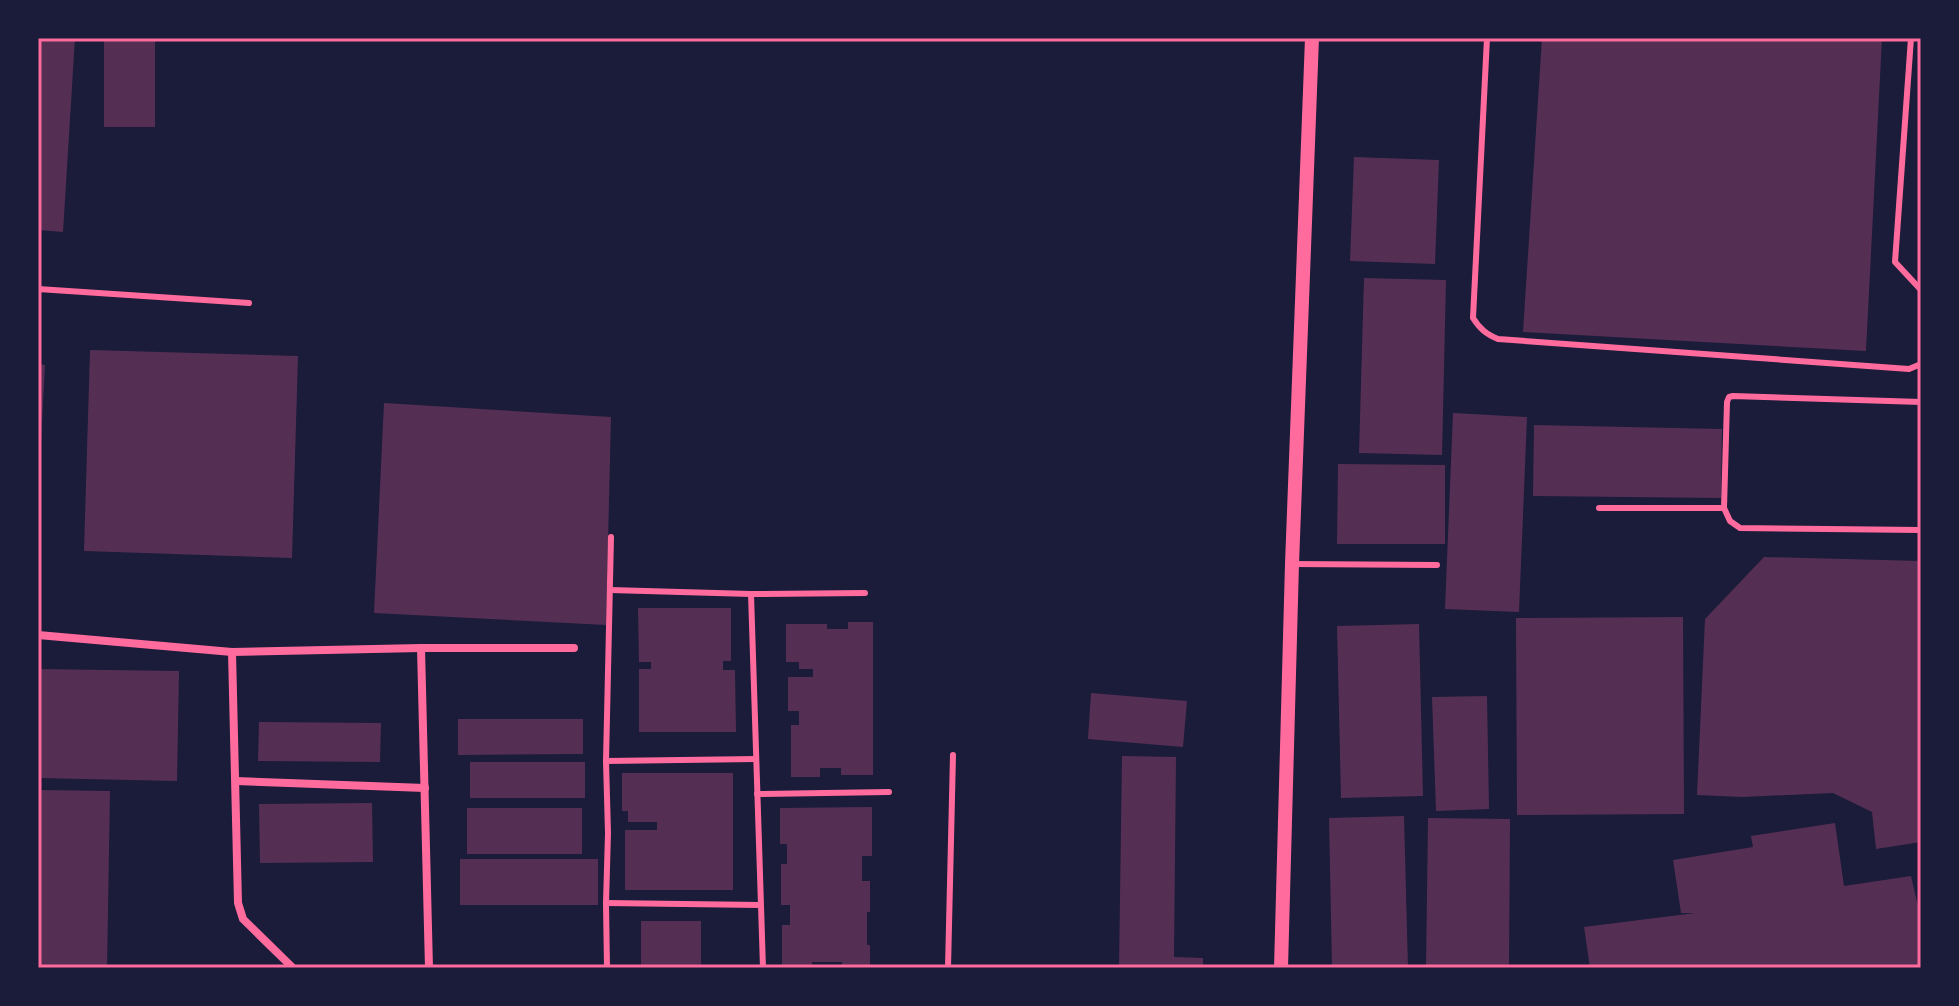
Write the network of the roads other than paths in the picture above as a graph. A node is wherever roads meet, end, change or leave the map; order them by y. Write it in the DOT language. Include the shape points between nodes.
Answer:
graph roads {
  1 [pos="1312,38"];
  2 [pos="1487,38"];
  3 [pos="1911,38"];
  4 [pos="38,289"];
  5 [pos="1921,290"];
  6 [pos="249,303"];
  7 [pos="1921,364"];
  8 [pos="1921,402"];
  9 [pos="1599,508"];
  10 [pos="1724,508"];
  11 [pos="1921,530"];
  12 [pos="611,537"];
  13 [pos="1292,564"];
  14 [pos="1437,565"];
  15 [pos="610,590"];
  16 [pos="865,593"];
  17 [pos="751,594"];
  18 [pos="38,635"];
  19 [pos="421,648"];
  20 [pos="574,648"];
  21 [pos="232,652"];
  22 [pos="953,755"];
  23 [pos="756,759"];
  24 [pos="606,761"];
  25 [pos="236,781"];
  26 [pos="425,788"];
  27 [pos="889,792"];
  28 [pos="757,794"];
  29 [pos="606,903"];
  30 [pos="760,905"];
  31 [pos="293,968"];
  32 [pos="429,968"];
  33 [pos="607,968"];
  34 [pos="763,968"];
  35 [pos="948,968"];
  36 [pos="1281,968"];
  1 -- 13 [label="street"];
  2 -- 7 [label="lane" via="1473,318 1488,335 1893,368"];
  3 -- 5 [label="lane" via="1895,262"];
  4 -- 6 [label="lane"];
  8 -- 10 [label="lane" via="1729,397"];
  9 -- 10 [label="lane"];
  10 -- 11 [label="lane" via="1740,528"];
  12 -- 15 [label="lane"];
  13 -- 14 [label="lane"];
  13 -- 36 [label="street"];
  15 -- 17 [label="lane"];
  15 -- 24 [label="lane"];
  16 -- 17 [label="lane"];
  17 -- 23 [label="lane"];
  18 -- 21 [label="street"];
  19 -- 20 [label="street"];
  19 -- 21 [label="street"];
  19 -- 26 [label="street"];
  21 -- 25 [label="street"];
  22 -- 35 [label="lane"];
  23 -- 24 [label="lane"];
  23 -- 28 [label="lane"];
  24 -- 29 [label="lane"];
  25 -- 26 [label="street"];
  25 -- 31 [label="street" via="238,903 243,919"];
  26 -- 32 [label="street"];
  27 -- 28 [label="lane"];
  28 -- 30 [label="lane"];
  29 -- 30 [label="lane"];
  29 -- 33 [label="lane"];
  30 -- 34 [label="lane"];
}
